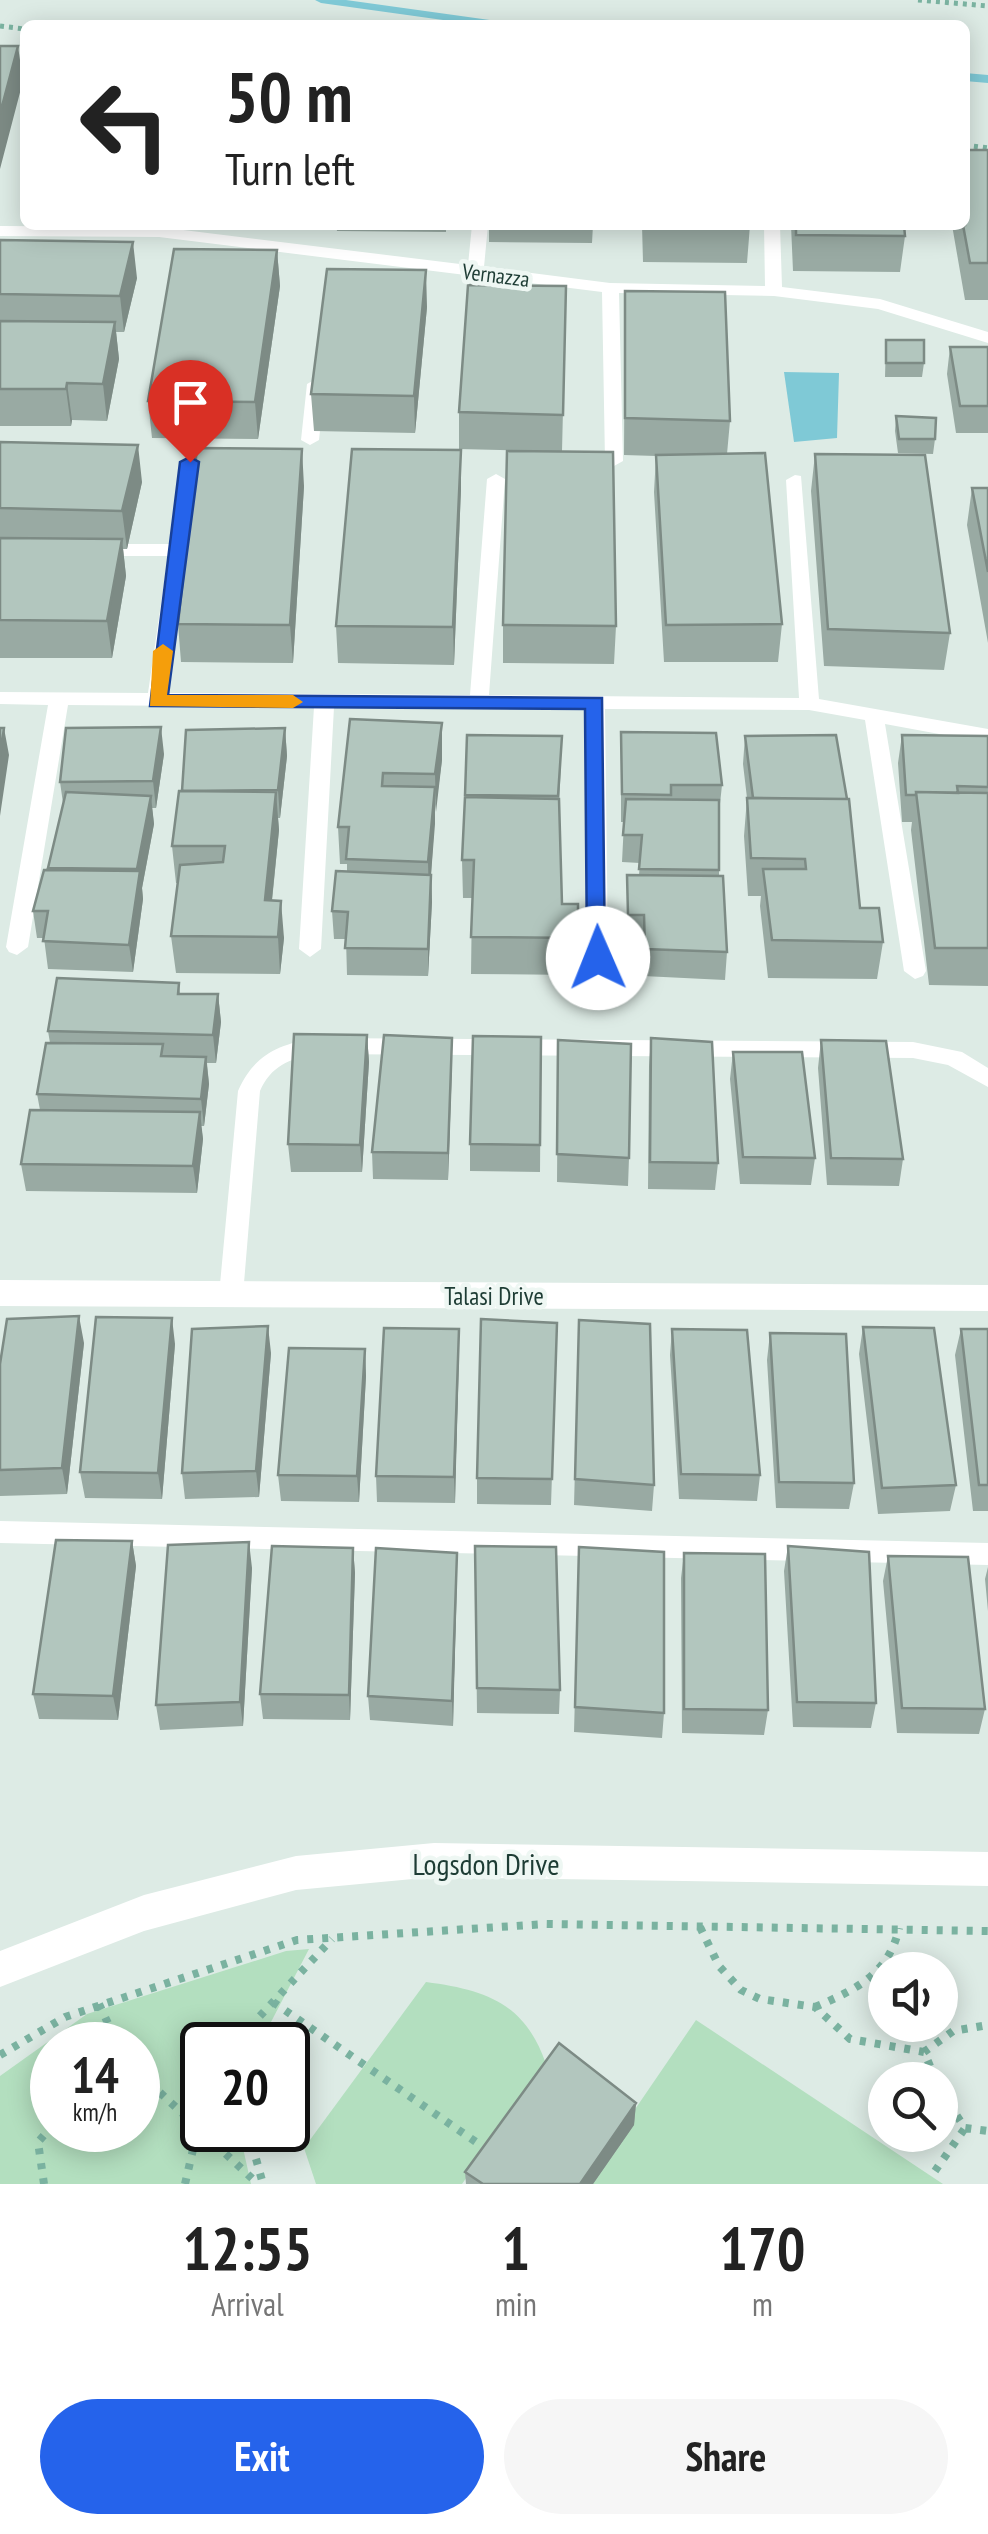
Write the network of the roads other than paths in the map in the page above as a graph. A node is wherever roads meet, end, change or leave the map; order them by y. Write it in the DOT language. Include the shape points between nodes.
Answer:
graph roads {
  1 [pos="169,230"];
  2 [pos="479,230"];
  3 [pos="772,230"];
  4 [pos="475,273"];
  5 [pos="610,288"];
  6 [pos="774,290"];
  7 [pos="988,338"];
  8 [pos="318,367"];
  9 [pos="310,440"];
  10 [pos="614,461"];
  11 [pos="190,462"];
  12 [pos="496,479"];
  13 [pos="795,480"];
  14 [pos="78,550"];
  15 [pos="176,550"];
  16 [pos="0,698"];
  17 [pos="59,700"];
  18 [pos="157,701"];
  19 [pos="324,702"];
  20 [pos="479,702"];
  21 [pos="595,703"];
  22 [pos="809,704"];
  23 [pos="874,716"];
  24 [pos="988,736"];
  25 [pos="16,947"];
  26 [pos="310,949"];
  27 [pos="598,958"];
  28 [pos="915,971"];
  29 [pos="988,1079"];
  30 [pos="0,1293"];
  31 [pos="230,1295"];
  32 [pos="988,1298"];
  33 [pos="0,1532"];
  34 [pos="988,1554"];
  35 [pos="988,1868"];
  36 [pos="0,1969"];
  1 -- 4 [label="lane, Vernazza" via="329,265"];
  2 -- 4 [label="lane"];
  3 -- 6 [label="lane"];
  4 -- 5 [label="lane, Vernazza"];
  5 -- 6 [label="lane, Vernazza"];
  5 -- 10 [label="lane"];
  6 -- 7 [label="lane, Vernazza" via="880,304"];
  8 -- 9 [label="lane"];
  11 -- 15 [label="lane"];
  12 -- 20 [label="lane"];
  13 -- 22 [label="lane"];
  14 -- 15 [label="lane"];
  15 -- 18 [label="lane"];
  16 -- 17 [label="lane"];
  17 -- 18 [label="lane"];
  17 -- 25 [label="lane"];
  18 -- 19 [label="lane"];
  19 -- 20 [label="lane"];
  19 -- 26 [label="lane"];
  20 -- 21 [label="lane"];
  21 -- 22 [label="lane"];
  21 -- 27 [label="lane"];
  22 -- 23 [label="lane"];
  23 -- 24 [label="lane"];
  23 -- 28 [label="lane"];
  29 -- 31 [label="lane" via="954,1058 912,1050 315,1046 278,1052 257,1070 250,1090"];
  30 -- 31 [label="street, Talasi Drive"];
  31 -- 32 [label="street, Talasi Drive"];
  33 -- 34 [label="lane"];
  35 -- 36 [label="street, Logsdon Drive" via="434,1860 296,1873 144,1913"];
}
